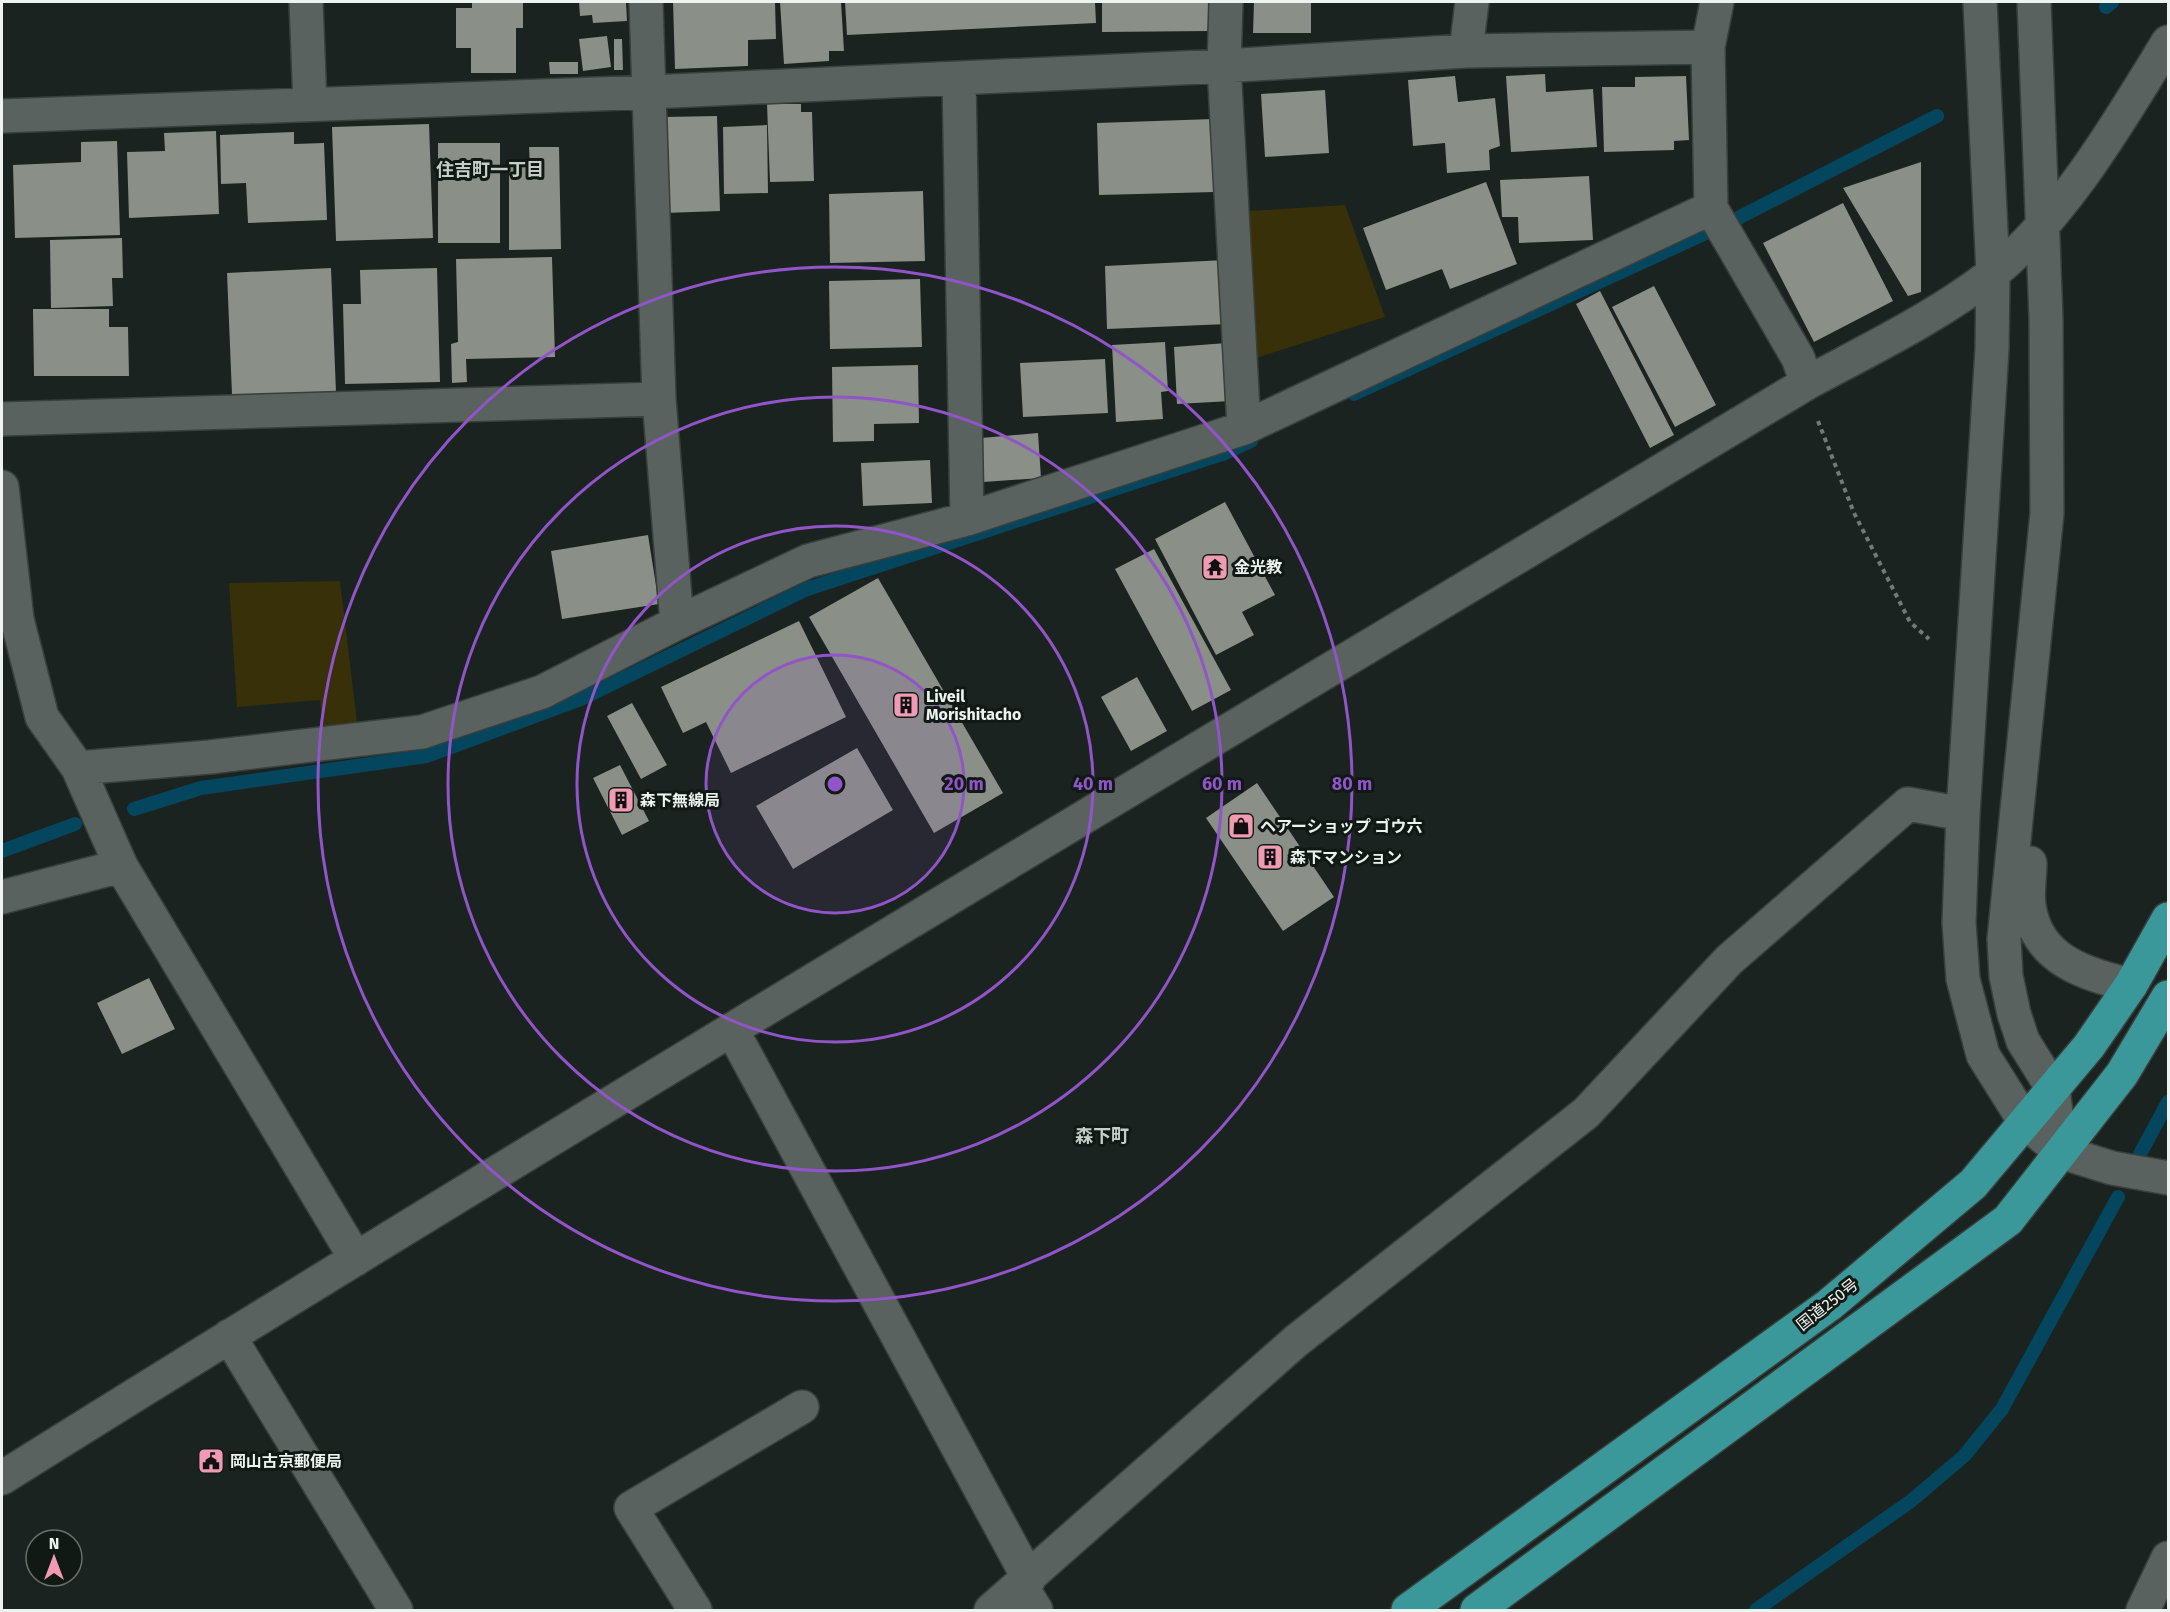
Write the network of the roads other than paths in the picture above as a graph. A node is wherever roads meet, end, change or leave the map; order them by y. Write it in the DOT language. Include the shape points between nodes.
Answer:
graph roads {
  1 [pos="306,2"];
  2 [pos="646,2"];
  3 [pos="1226,2"];
  4 [pos="1472,2"];
  5 [pos="1717,2"];
  6 [pos="1980,2"];
  7 [pos="2034,2"];
  8 [pos="2169,42"];
  9 [pos="1708,47"];
  10 [pos="1466,51"];
  11 [pos="1224,66"];
  12 [pos="959,78"];
  13 [pos="650,92"];
  14 [pos="310,104"];
  15 [pos="2,116"];
  16 [pos="1711,208"];
  17 [pos="2041,228"];
  18 [pos="1994,273"];
  19 [pos="1807,383"];
  20 [pos="659,399"];
  21 [pos="2,419"];
  22 [pos="1244,428"];
  23 [pos="2,487"];
  24 [pos="967,519"];
  25 [pos="677,623"];
  26 [pos="2022,763"];
  27 [pos="78,768"];
  28 [pos="1963,814"];
  29 [pos="121,866"];
  30 [pos="2,897"];
  31 [pos="2169,919"];
  32 [pos="2131,985"];
  33 [pos="2169,997"];
  34 [pos="732,1030"];
  35 [pos="2053,1089"];
  36 [pos="2025,1122"];
  37 [pos="2061,1152"];
  38 [pos="2169,1178"];
  39 [pos="356,1259"];
  40 [pos="229,1336"];
  41 [pos="802,1407"];
  42 [pos="2,1478"];
  43 [pos="2169,1558"];
  44 [pos="1029,1592"];
  45 [pos="396,1611"];
  46 [pos="695,1611"];
  47 [pos="991,1611"];
  48 [pos="1408,1611"];
  49 [pos="1477,1611"];
  50 [pos="2142,1611"];
  1 -- 14 [label="street"];
  2 -- 13 [label="street"];
  3 -- 11 [label="street"];
  4 -- 10 [label="street"];
  5 -- 9 [label="street"];
  6 -- 18 [label="street"];
  7 -- 17 [label="street"];
  8 -- 17 [label="street" via="2120,119"];
  9 -- 10 [label="street"];
  9 -- 16 [label="street"];
  10 -- 11 [label="street"];
  11 -- 12 [label="street"];
  11 -- 22 [label="street"];
  12 -- 13 [label="street"];
  12 -- 24 [label="street"];
  13 -- 14 [label="street"];
  13 -- 20 [label="street"];
  14 -- 15 [label="street"];
  16 -- 19 [label="street" via="1798,358"];
  16 -- 22 [label="street"];
  17 -- 18 [label="street"];
  17 -- 26 [label="street" via="2046,319 2047,513"];
  18 -- 19 [label="street" via="1941,311"];
  18 -- 28 [label="street"];
  19 -- 34 [label="street"];
  20 -- 21 [label="street"];
  20 -- 25 [label="street"];
  22 -- 24 [label="street"];
  23 -- 27 [label="street" via="17,619 42,717"];
  24 -- 25 [label="street" via="808,561"];
  25 -- 27 [label="street" via="542,693 422,732"];
  26 -- 32 [label="street" via="2032,799 2029,905 2039,938 2062,960 2086,974"];
  26 -- 35 [label="street" via="2004,939 2006,976 2023,1041"];
  27 -- 29 [label="street"];
  28 -- 36 [label="street" via="1959,923 1963,979 1983,1055"];
  28 -- 44 [label="street" via="1908,804 1730,960 1586,1113 1296,1341"];
  29 -- 30 [label="street"];
  29 -- 39 [label="street"];
  31 -- 32 [label="highway, 国道250号"];
  32 -- 35 [label="highway, 国道250号"];
  33 -- 37 [label="highway" via="2122,1074"];
  34 -- 39 [label="street"];
  34 -- 44 [label="street"];
  35 -- 36 [label="highway, 国道250号"];
  35 -- 37 [label="street"];
  36 -- 37 [label="street"];
  36 -- 48 [label="highway, 国道250号" via="1973,1184 1829,1305"];
  37 -- 38 [label="street" via="2112,1168"];
  37 -- 49 [label="highway" via="2008,1220"];
  39 -- 40 [label="street"];
  40 -- 42 [label="street"];
  40 -- 45 [label="street"];
  41 -- 46 [label="street" via="631,1508"];
  43 -- 50 [label="street"];
  44 -- 47 [label="street"];
}
